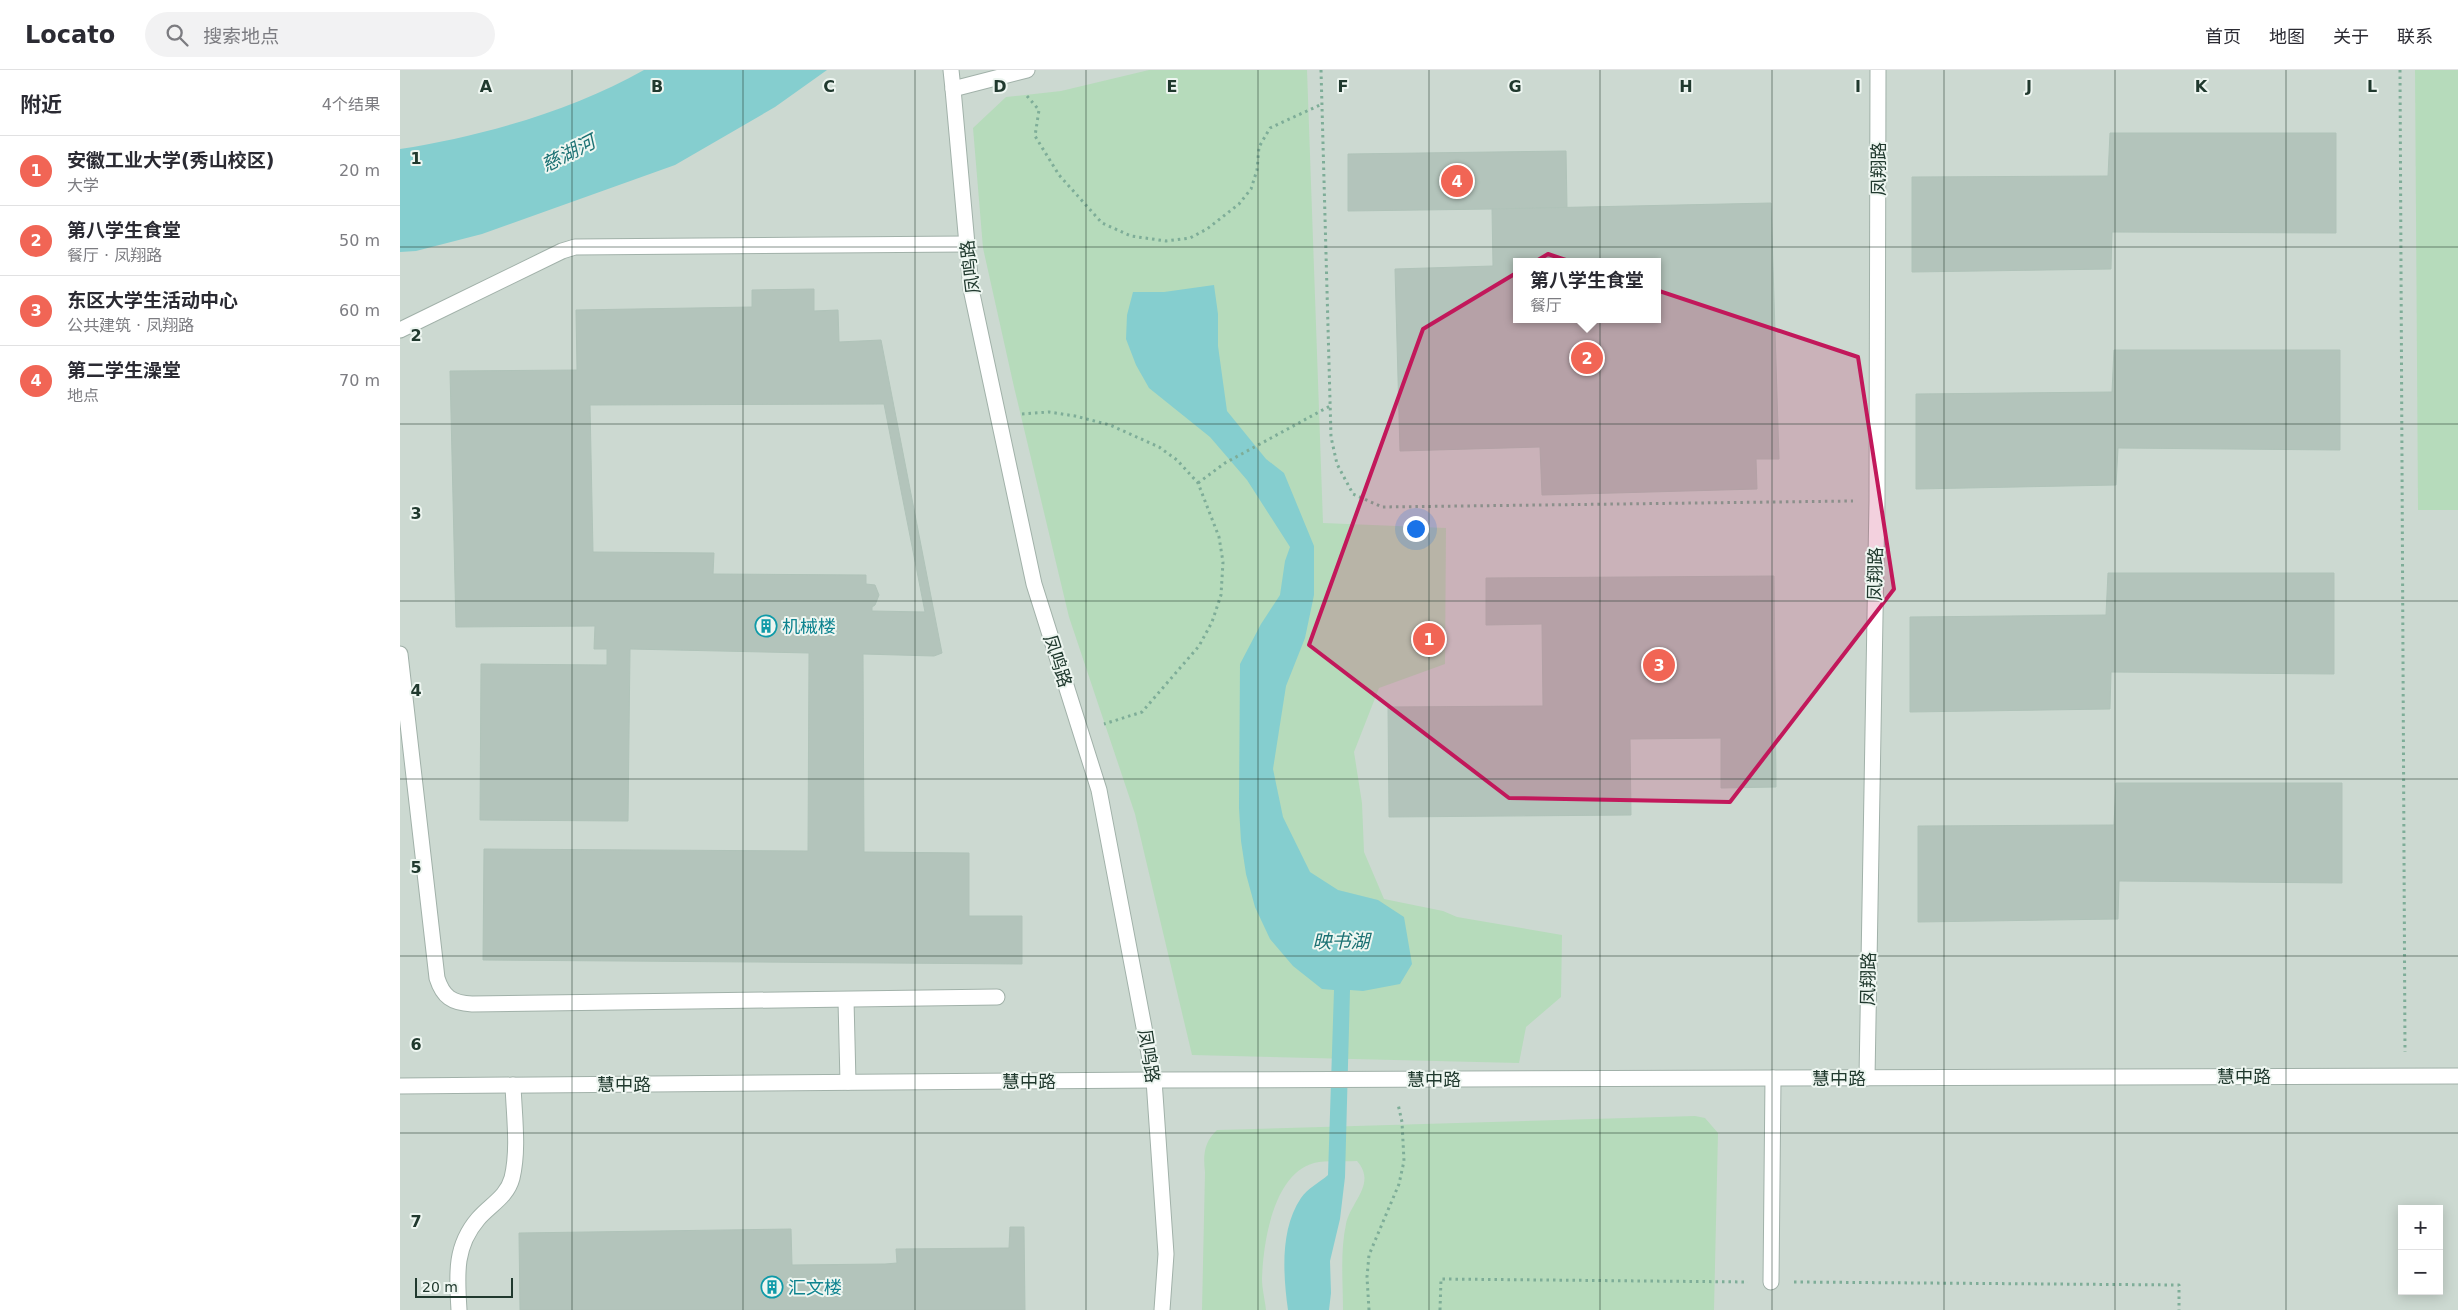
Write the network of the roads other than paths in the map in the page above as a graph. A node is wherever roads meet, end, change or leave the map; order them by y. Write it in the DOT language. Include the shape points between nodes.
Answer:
graph roads {
  1 [pos="951,70"];
  2 [pos="1027,70"];
  3 [pos="1878,70"];
  4 [pos="953,88"];
  5 [pos="967,244"];
  6 [pos="400,330"];
  7 [pos="400,654"];
  8 [pos="997,997"];
  9 [pos="846,1000"];
  10 [pos="2458,1076"];
  11 [pos="1773,1078"];
  12 [pos="1866,1078"];
  13 [pos="1154,1080"];
  14 [pos="848,1082"];
  15 [pos="514,1085"];
  16 [pos="405,1086"];
  17 [pos="1771,1282"];
  18 [pos="459,1310"];
  19 [pos="1162,1310"];
  1 -- 4 [label="street, 凤鸣路"];
  2 -- 4 [label="street"];
  3 -- 12 [label="street, 凤翔路" via="1877,501"];
  4 -- 5 [label="street, 凤鸣路"];
  5 -- 6 [label="street" via="575,247"];
  5 -- 13 [label="street, 凤鸣路" via="972,289 1034,584 1099,790"];
  7 -- 9 [label="street" via="437,978 447,998 457,1003 472,1004"];
  8 -- 9 [label="street"];
  9 -- 14 [label="street"];
  10 -- 12 [label="street, 慧中路"];
  11 -- 12 [label="street, 慧中路"];
  11 -- 13 [label="street, 慧中路"];
  11 -- 17 [label="street"];
  13 -- 14 [label="street, 慧中路"];
  13 -- 19 [label="street, 凤鸣路" via="1166,1254"];
  14 -- 15 [label="street, 慧中路"];
  15 -- 16 [label="street, 慧中路"];
  15 -- 18 [label="street" via="512,1178 504,1194 478,1219 460,1250 456,1269"];
}
